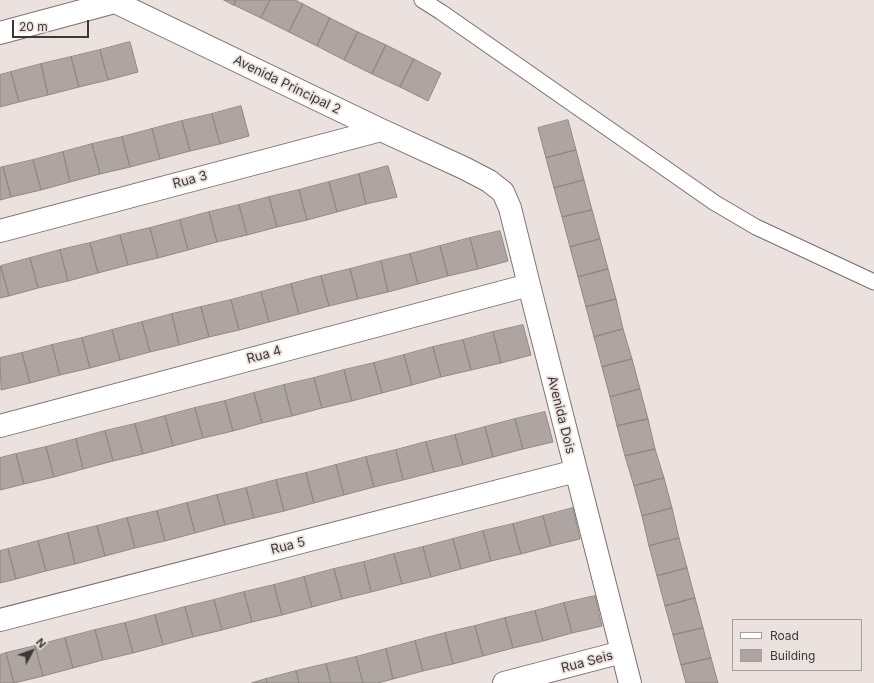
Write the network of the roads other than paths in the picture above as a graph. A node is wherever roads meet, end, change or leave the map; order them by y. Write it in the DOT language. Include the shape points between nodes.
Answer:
graph roads {
  1 [pos="422,0"];
  2 [pos="113,1"];
  3 [pos="0,33"];
  4 [pos="381,130"];
  5 [pos="464,168"];
  6 [pos="0,231"];
  7 [pos="874,282"];
  8 [pos="529,285"];
  9 [pos="0,426"];
  10 [pos="576,472"];
  11 [pos="0,620"];
  12 [pos="622,652"];
  13 [pos="504,683"];
  14 [pos="630,683"];
  1 -- 7 [label="lane" via="715,202 756,227"];
  2 -- 3 [label="street"];
  2 -- 4 [label="street, Avenida Principal 2"];
  4 -- 5 [label="street, Avenida Principal 2"];
  4 -- 6 [label="street, Rua 3"];
  5 -- 8 [label="street, Avenida Dois" via="498,186 508,200"];
  8 -- 9 [label="street, Rua 4"];
  8 -- 10 [label="street, Avenida Dois"];
  10 -- 11 [label="street, Rua 5"];
  10 -- 12 [label="street, Avenida Dois"];
  12 -- 13 [label="street, Rua Seis"];
  12 -- 14 [label="street, Avenida Dois"];
}
